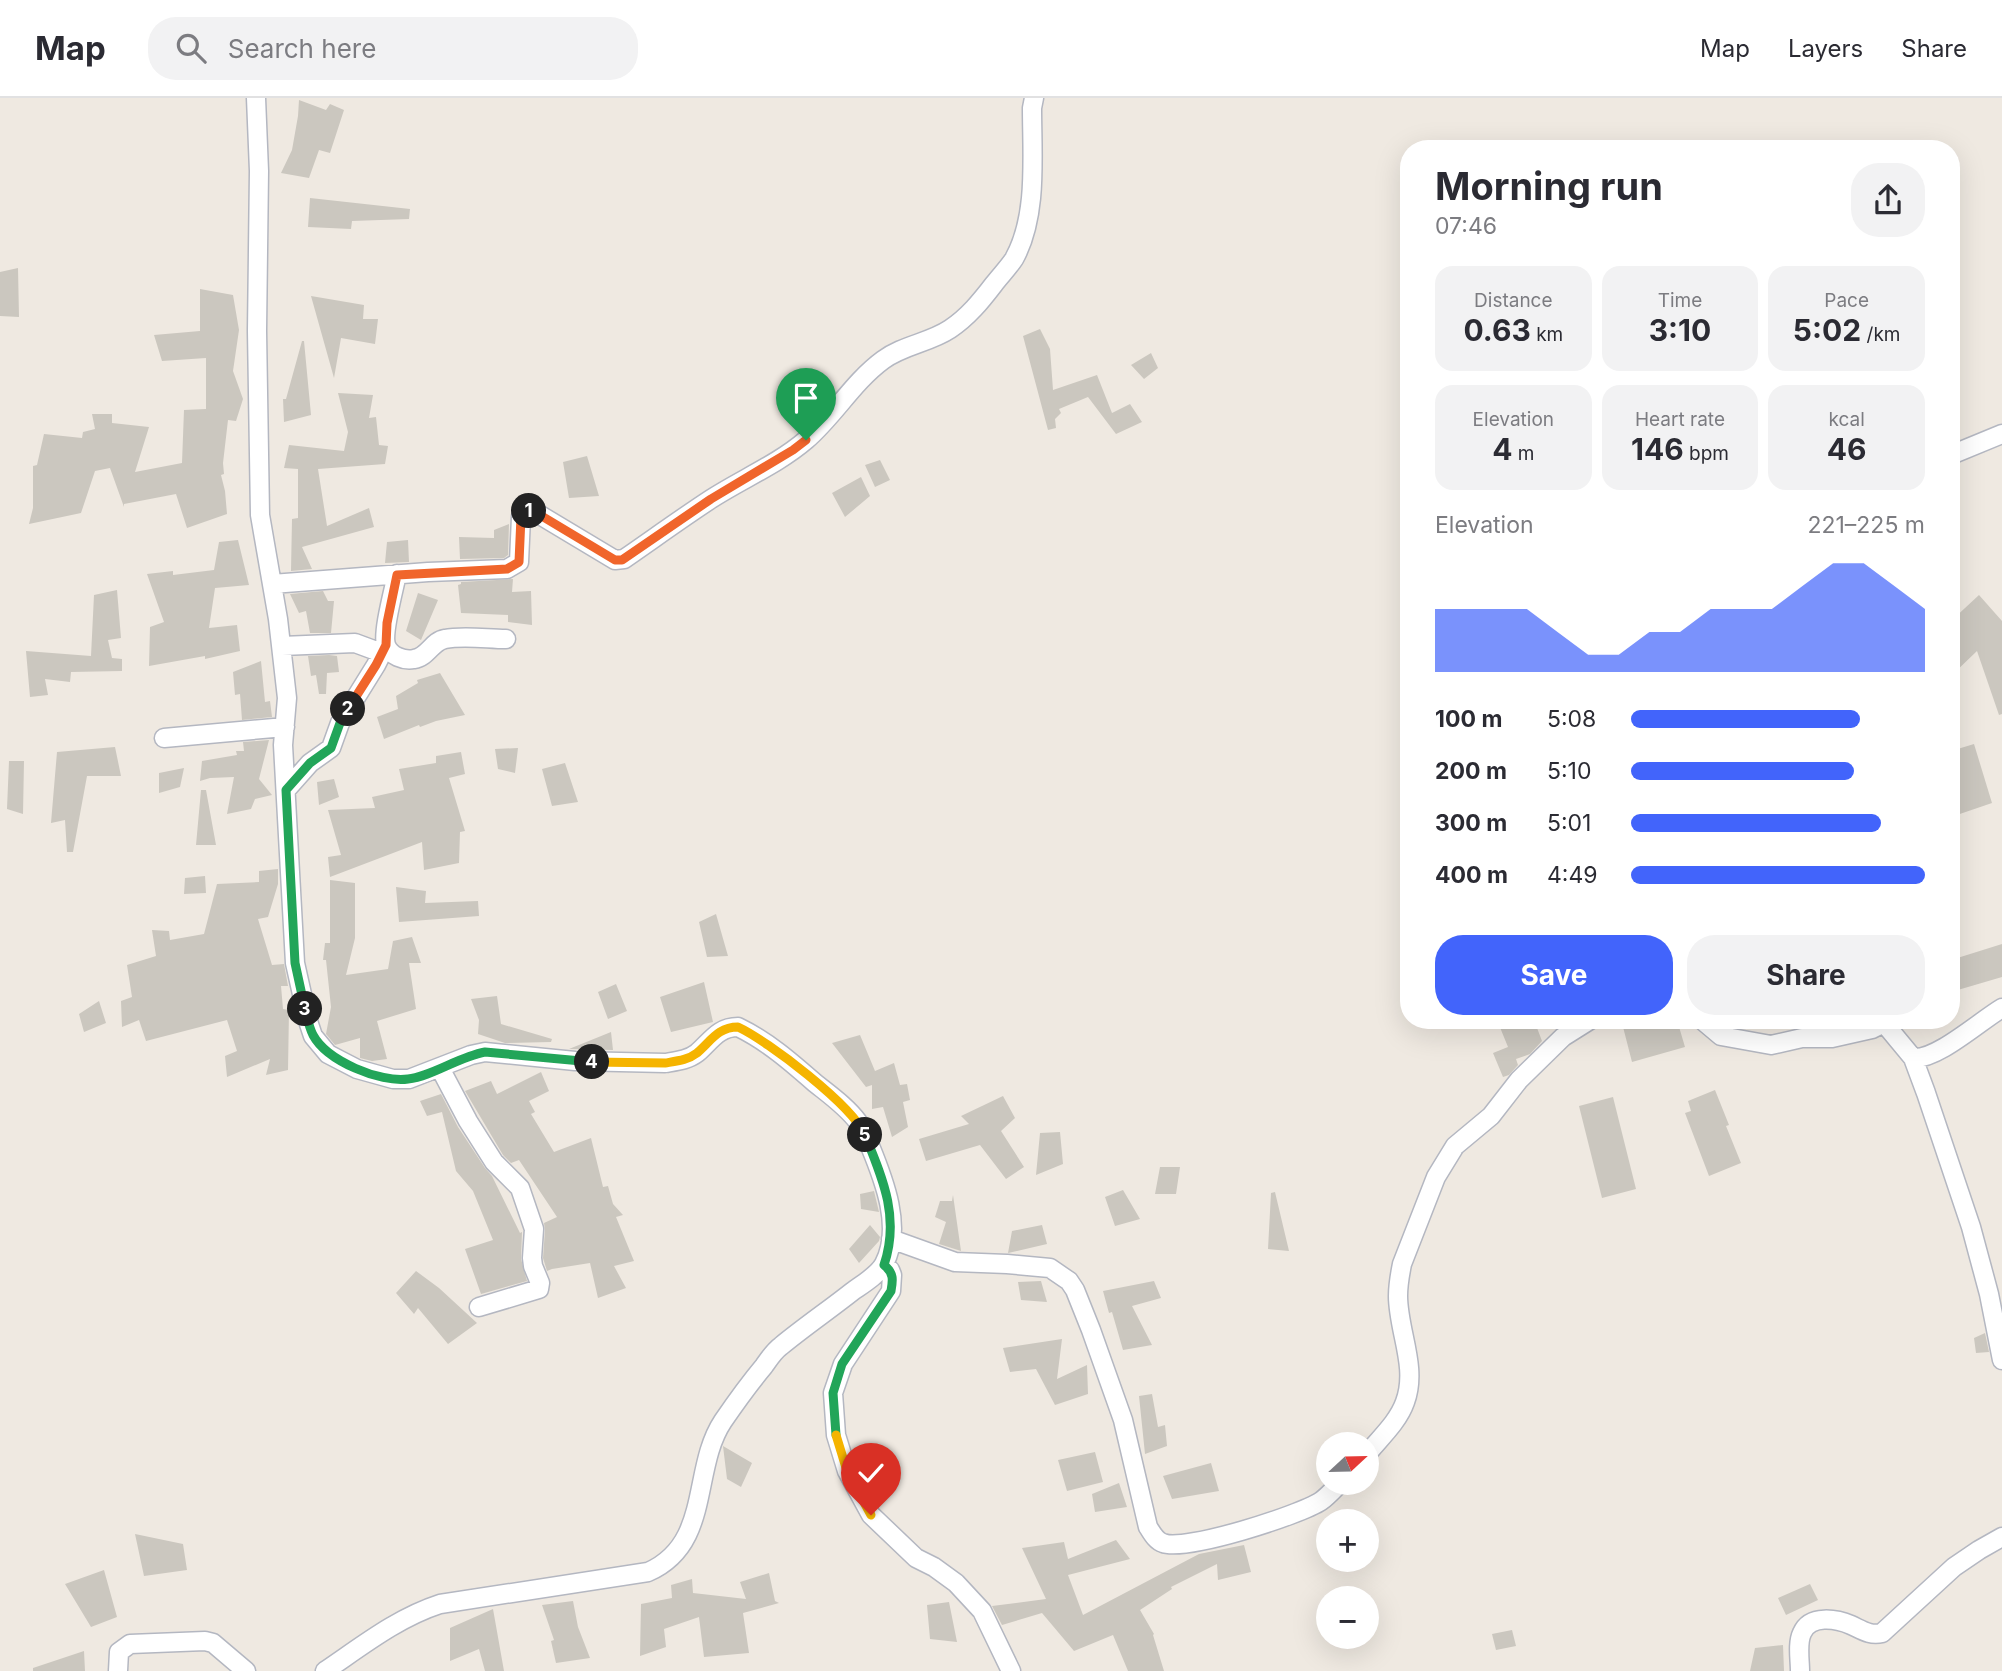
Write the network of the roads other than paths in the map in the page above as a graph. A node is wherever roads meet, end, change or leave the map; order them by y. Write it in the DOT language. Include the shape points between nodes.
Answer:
graph roads {
  1 [pos="256,98"];
  2 [pos="1034,98"];
  3 [pos="2002,434"];
  4 [pos="1960,452"];
  5 [pos="397,575"];
  6 [pos="272,584"];
  7 [pos="506,639"];
  8 [pos="282,646"];
  9 [pos="384,649"];
  10 [pos="285,727"];
  11 [pos="164,738"];
  12 [pos="286,790"];
  13 [pos="2002,1008"];
  14 [pos="1576,1029"];
  15 [pos="1713,1029"];
  16 [pos="1872,1029"];
  17 [pos="1890,1029"];
  18 [pos="1913,1058"];
  19 [pos="440,1068"];
  20 [pos="891,1239"];
  21 [pos="884,1265"];
  22 [pos="479,1307"];
  23 [pos="2002,1360"];
  24 [pos="1379,1439"];
  25 [pos="1327,1495"];
  26 [pos="2002,1537"];
  27 [pos="118,1671"];
  28 [pos="246,1671"];
  29 [pos="325,1671"];
  30 [pos="1011,1671"];
  31 [pos="1800,1671"];
  1 -- 6 [label="street" via="260,514"];
  2 -- 5 [label="street" via="1031,201 1020,246 1007,269 961,321 883,360 793,450 622,560 528,511 521,517 520,559 515,566"];
  3 -- 4 [label="street"];
  5 -- 6 [label="street"];
  5 -- 9 [label="street"];
  6 -- 8 [label="street"];
  7 -- 9 [label="street" via="443,639 414,659"];
  8 -- 9 [label="street" via="355,643"];
  8 -- 10 [label="street"];
  9 -- 12 [label="street" via="340,723 331,748"];
  10 -- 11 [label="street"];
  10 -- 12 [label="street"];
  12 -- 19 [label="street" via="295,963 313,1036 328,1054 357,1069 393,1079 409,1079"];
  13 -- 18 [label="street" via="1950,1044 1926,1057"];
  14 -- 24 [label="street" via="1519,1080 1491,1116 1455,1146 1436,1177 1399,1278 1409,1363 1405,1404"];
  15 -- 16 [label="street" via="1721,1036 1771,1045"];
  17 -- 18 [label="street"];
  18 -- 23 [label="street" via="1971,1227"];
  19 -- 20 [label="street" via="471,1055 494,1052 575,1061 665,1063 687,1059 721,1030 738,1027 773,1047 858,1121 889,1204"];
  19 -- 22 [label="street" via="494,1162 520,1188 534,1229 532,1258 539,1289"];
  20 -- 21 [label="street"];
  20 -- 25 [label="street" via="955,1262 1050,1268 1069,1281 1123,1420 1148,1527 1162,1543 1188,1543 1270,1523"];
  21 -- 29 [label="street" via="778,1348 744,1391 720,1425 687,1534 662,1566 431,1607 397,1622"];
  21 -- 30 [label="street" via="892,1275 891,1291 842,1364 833,1393 836,1435 847,1471 871,1515 916,1558 956,1583 982,1611"];
  26 -- 31 [label="street" via="1954,1567 1882,1633 1872,1634 1832,1619 1807,1626 1800,1639"];
  27 -- 28 [label="street" via="119,1652 130,1644 205,1641"];
}
